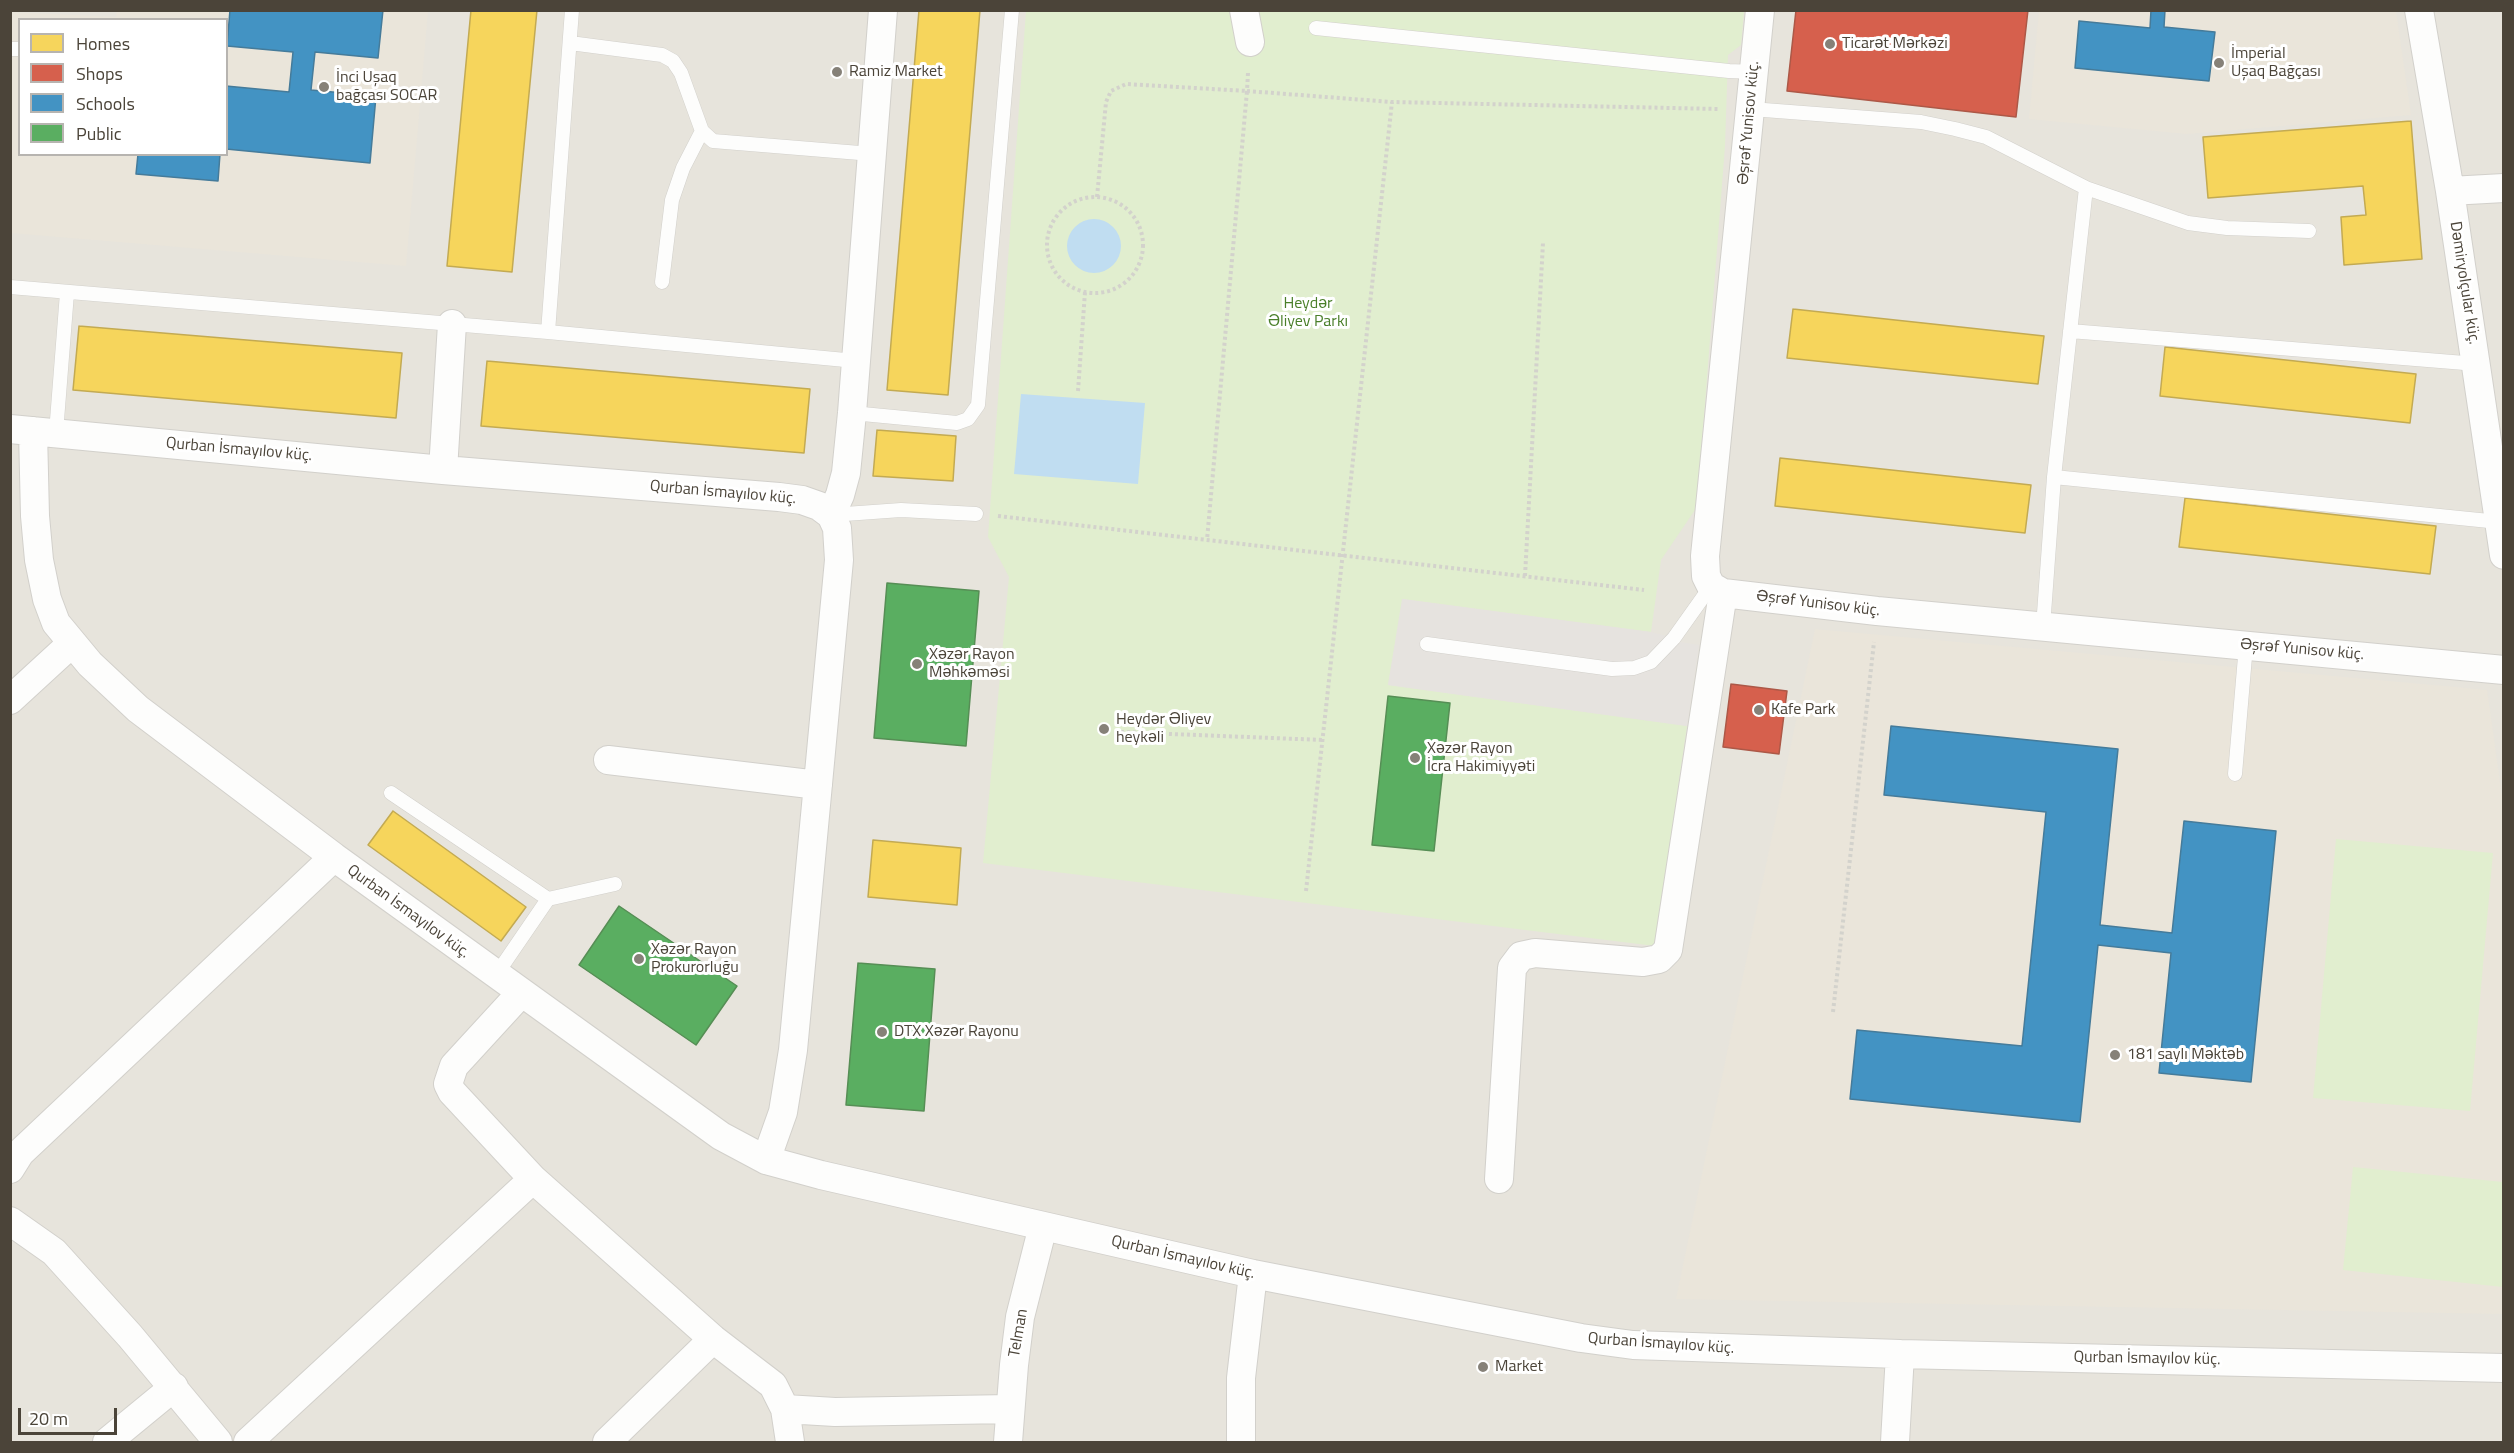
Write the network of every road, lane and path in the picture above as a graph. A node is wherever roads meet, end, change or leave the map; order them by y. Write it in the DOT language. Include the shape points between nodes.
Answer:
graph roads {
  1 [pos="572,10"];
  2 [pos="883,10"];
  3 [pos="1012,10"];
  4 [pos="1244,10"];
  5 [pos="1760,10"];
  6 [pos="2419,10"];
  7 [pos="1316,28"];
  8 [pos="1250,42"];
  9 [pos="570,43"];
  10 [pos="1754,72"];
  11 [pos="1247,91"];
  12 [pos="1392,102"];
  13 [pos="1751,110"];
  14 [pos="702,131"];
  15 [pos="872,154"];
  16 [pos="2086,188"];
  17 [pos="2504,188"];
  18 [pos="2450,191"];
  19 [pos="1097,197"];
  20 [pos="2309,231"];
  21 [pos="1543,243"];
  22 [pos="662,282"];
  23 [pos="10,287"];
  24 [pos="1085,292"];
  25 [pos="67,293"];
  26 [pos="452,324"];
  27 [pos="2070,331"];
  28 [pos="549,332"];
  29 [pos="856,361"];
  30 [pos="2477,364"];
  31 [pos="1078,391"];
  32 [pos="852,413"];
  33 [pos="33,431"];
  34 [pos="443,470"];
  35 [pos="2054,477"];
  36 [pos="976,514"];
  37 [pos="831,515"];
  38 [pos="2499,522"];
  39 [pos="1207,540"];
  40 [pos="2504,555"];
  41 [pos="1342,556"];
  42 [pos="1525,576"];
  43 [pos="1717,589"];
  44 [pos="1644,590"];
  45 [pos="1877,611"];
  46 [pos="2043,627"];
  47 [pos="71,644"];
  48 [pos="1427,644"];
  49 [pos="2246,645"];
  50 [pos="2504,670"];
  51 [pos="10,700"];
  52 [pos="1121,732"];
  53 [pos="1323,740"];
  54 [pos="608,760"];
  55 [pos="2235,774"];
  56 [pos="818,785"];
  57 [pos="392,793"];
  58 [pos="334,857"];
  59 [pos="615,884"];
  60 [pos="1306,891"];
  61 [pos="548,899"];
  62 [pos="496,975"];
  63 [pos="521,993"];
  64 [pos="1833,1012"];
  65 [pos="766,1160"];
  66 [pos="10,1169"];
  67 [pos="533,1179"];
  68 [pos="1499,1179"];
  69 [pos="10,1221"];
  70 [pos="1043,1226"];
  71 [pos="1253,1274"];
  72 [pos="713,1339"];
  73 [pos="1900,1354"];
  74 [pos="2504,1368"];
  75 [pos="174,1387"];
  76 [pos="785,1409"];
  77 [pos="1010,1409"];
  78 [pos="265,1437"];
  79 [pos="107,1443"];
  80 [pos="218,1443"];
  81 [pos="607,1443"];
  82 [pos="790,1443"];
  83 [pos="1008,1443"];
  84 [pos="1241,1443"];
  85 [pos="1895,1443"];
  1 -- 9 [label="lane"];
  2 -- 15 [label="street"];
  3 -- 32 [label="lane" via="978,405 968,419 957,423"];
  4 -- 8 [label="street"];
  5 -- 10 [label="street, Əşrəf Yunisov küç."];
  6 -- 18 [label="street, Dəmiryolçular küç."];
  7 -- 10 [label="lane"];
  8 -- 11 [label="path"];
  9 -- 14 [label="lane" via="662,55 673,61"];
  9 -- 28 [label="lane"];
  10 -- 13 [label="street, Əşrəf Yunisov küç."];
  11 -- 12 [label="path"];
  11 -- 19 [label="path" via="1126,84 1111,91 1106,102"];
  11 -- 39 [label="path"];
  12 -- 13 [label="path"];
  12 -- 41 [label="path"];
  13 -- 16 [label="lane" via="1921,122 1955,129 1986,137"];
  13 -- 43 [label="street, Əşrəf Yunisov küç." via="1705,556 1706,576"];
  14 -- 15 [label="lane" via="713,141"];
  14 -- 22 [label="lane" via="672,200"];
  15 -- 29 [label="street"];
  16 -- 20 [label="lane" via="2188,223"];
  16 -- 27 [label="lane"];
  17 -- 18 [label="street"];
  18 -- 30 [label="street, Dəmiryolçular küç."];
  19 -- 24 [label="path" via="1070,204 1051,226 1047,239 1052,267 1060,279"];
  19 -- 24 [label="path" via="1124,207 1141,230 1143,244 1136,271 1126,282 1100,293"];
  21 -- 42 [label="path"];
  23 -- 25 [label="lane"];
  24 -- 31 [label="path"];
  25 -- 26 [label="lane"];
  25 -- 33 [label="lane"];
  26 -- 28 [label="lane"];
  26 -- 34 [label="street"];
  27 -- 30 [label="lane"];
  27 -- 35 [label="lane"];
  28 -- 29 [label="lane"];
  29 -- 32 [label="street"];
  30 -- 38 [label="street, Dəmiryolçular küç."];
  32 -- 37 [label="street" via="846,473"];
  33 -- 34 [label="street, Qurban İsmayılov küç."];
  33 -- 47 [label="street, Qurban İsmayılov küç." via="39,560 56,623"];
  34 -- 37 [label="street, Qurban İsmayılov küç." via="779,497 810,503"];
  35 -- 38 [label="lane"];
  35 -- 46 [label="lane"];
  36 -- 37 [label="lane" via="902,510"];
  36 -- 39 [label="path"];
  37 -- 56 [label="street" via="837,528 840,560"];
  38 -- 40 [label="street, Dəmiryolçular küç."];
  39 -- 41 [label="path"];
  41 -- 42 [label="path"];
  41 -- 53 [label="path"];
  42 -- 44 [label="path"];
  43 -- 45 [label="street, Əşrəf Yunisov küç."];
  43 -- 48 [label="lane" via="1651,662 1634,668 1612,669"];
  43 -- 68 [label="street" via="1668,950 1659,959 1642,962 1534,953 1521,956 1512,968"];
  45 -- 46 [label="street, Əşrəf Yunisov küç."];
  45 -- 64 [label="path"];
  46 -- 49 [label="street, Əşrəf Yunisov küç."];
  47 -- 51 [label="street"];
  47 -- 58 [label="street, Qurban İsmayılov küç." via="138,709"];
  49 -- 50 [label="street, Əşrəf Yunisov küç."];
  49 -- 55 [label="lane"];
  52 -- 53 [label="path"];
  53 -- 60 [label="path"];
  54 -- 56 [label="street"];
  56 -- 65 [label="street" via="788,1085"];
  57 -- 61 [label="lane"];
  58 -- 62 [label="street, Qurban İsmayılov küç."];
  58 -- 66 [label="street" via="20,1153"];
  59 -- 61 [label="lane"];
  61 -- 62 [label="lane"];
  62 -- 63 [label="street, Qurban İsmayılov küç."];
  63 -- 65 [label="street, Qurban İsmayılov küç." via="721,1136"];
  63 -- 67 [label="street" via="454,1066 448,1084"];
  65 -- 70 [label="street, Qurban İsmayılov küç."];
  67 -- 72 [label="street"];
  67 -- 78 [label="street"];
  69 -- 75 [label="street" via="54,1252"];
  70 -- 71 [label="street, Qurban İsmayılov küç."];
  70 -- 77 [label="street, Telman" via="1020,1317"];
  71 -- 73 [label="street, Qurban İsmayılov küç." via="1633,1345"];
  71 -- 84 [label="street" via="1241,1378"];
  72 -- 76 [label="street" via="773,1386"];
  72 -- 81 [label="street"];
  73 -- 74 [label="street, Qurban İsmayılov küç."];
  73 -- 85 [label="street"];
  75 -- 79 [label="street"];
  75 -- 80 [label="street"];
  76 -- 77 [label="street"];
  76 -- 82 [label="street"];
  77 -- 83 [label="street, Telman"];
}
